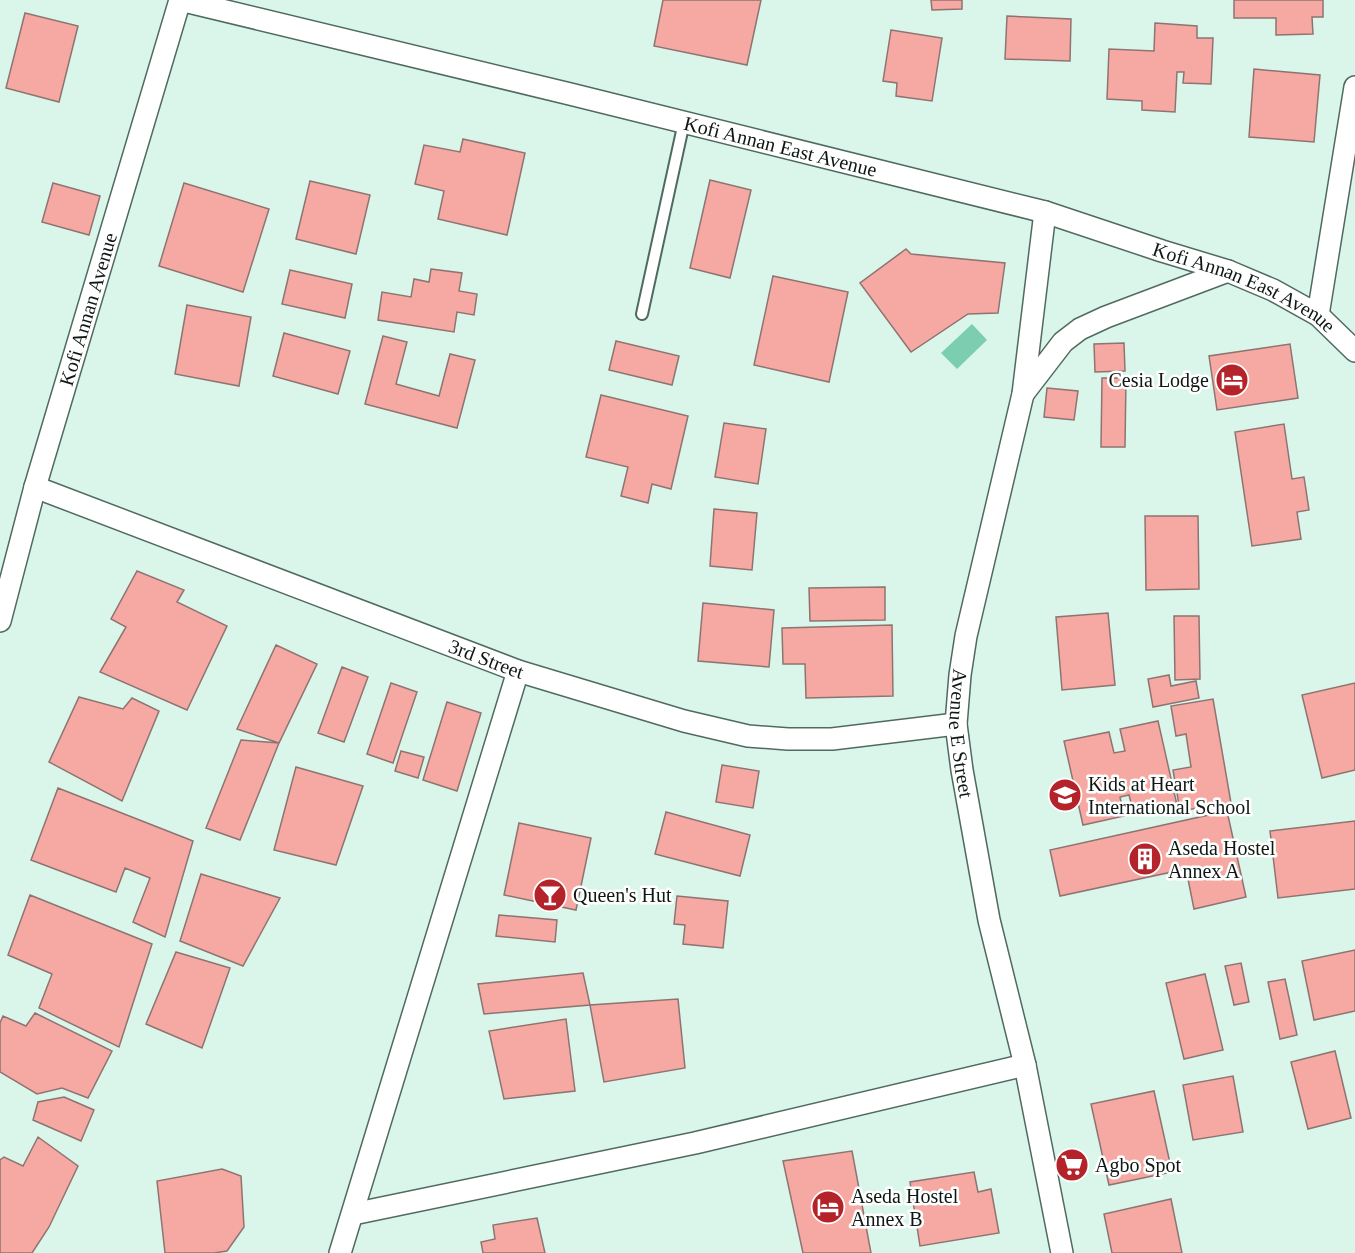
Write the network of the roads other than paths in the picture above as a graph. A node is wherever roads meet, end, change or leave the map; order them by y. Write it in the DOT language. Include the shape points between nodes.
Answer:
graph roads {
  1 [pos="180,0"];
  2 [pos="1355,87"];
  3 [pos="684,122"];
  4 [pos="1350,146"];
  5 [pos="1045,212"];
  6 [pos="1228,271"];
  7 [pos="642,314"];
  8 [pos="1318,315"];
  9 [pos="1355,351"];
  10 [pos="1023,394"];
  11 [pos="35,488"];
  12 [pos="0,621"];
  13 [pos="518,671"];
  14 [pos="956,724"];
  15 [pos="1025,1065"];
  16 [pos="353,1214"];
  17 [pos="340,1253"];
  18 [pos="1062,1253"];
  1 -- 3 [label="street, Kofi Annan East Avenue"];
  1 -- 11 [label="street, Kofi Annan Avenue"];
  2 -- 4 [label="street"];
  3 -- 5 [label="street, Kofi Annan East Avenue"];
  3 -- 7 [label="lane"];
  4 -- 8 [label="street"];
  5 -- 6 [label="street, Kofi Annan East Avenue"];
  5 -- 10 [label="street, Avenue E Street"];
  6 -- 8 [label="street, Kofi Annan East Avenue"];
  6 -- 10 [label="street" via="1080,329 1063,342"];
  8 -- 9 [label="street, Kofi Annan East Avenue"];
  10 -- 14 [label="street, Avenue E Street" via="966,636"];
  11 -- 12 [label="street, Kofi Annan Avenue"];
  11 -- 13 [label="street, 3rd Street"];
  13 -- 14 [label="street, 3rd Street" via="748,736 832,739"];
  13 -- 16 [label="street"];
  14 -- 15 [label="street, Avenue E Street" via="990,920"];
  15 -- 16 [label="street" via="695,1143"];
  15 -- 18 [label="street, Avenue E Street"];
  16 -- 17 [label="street"];
}
